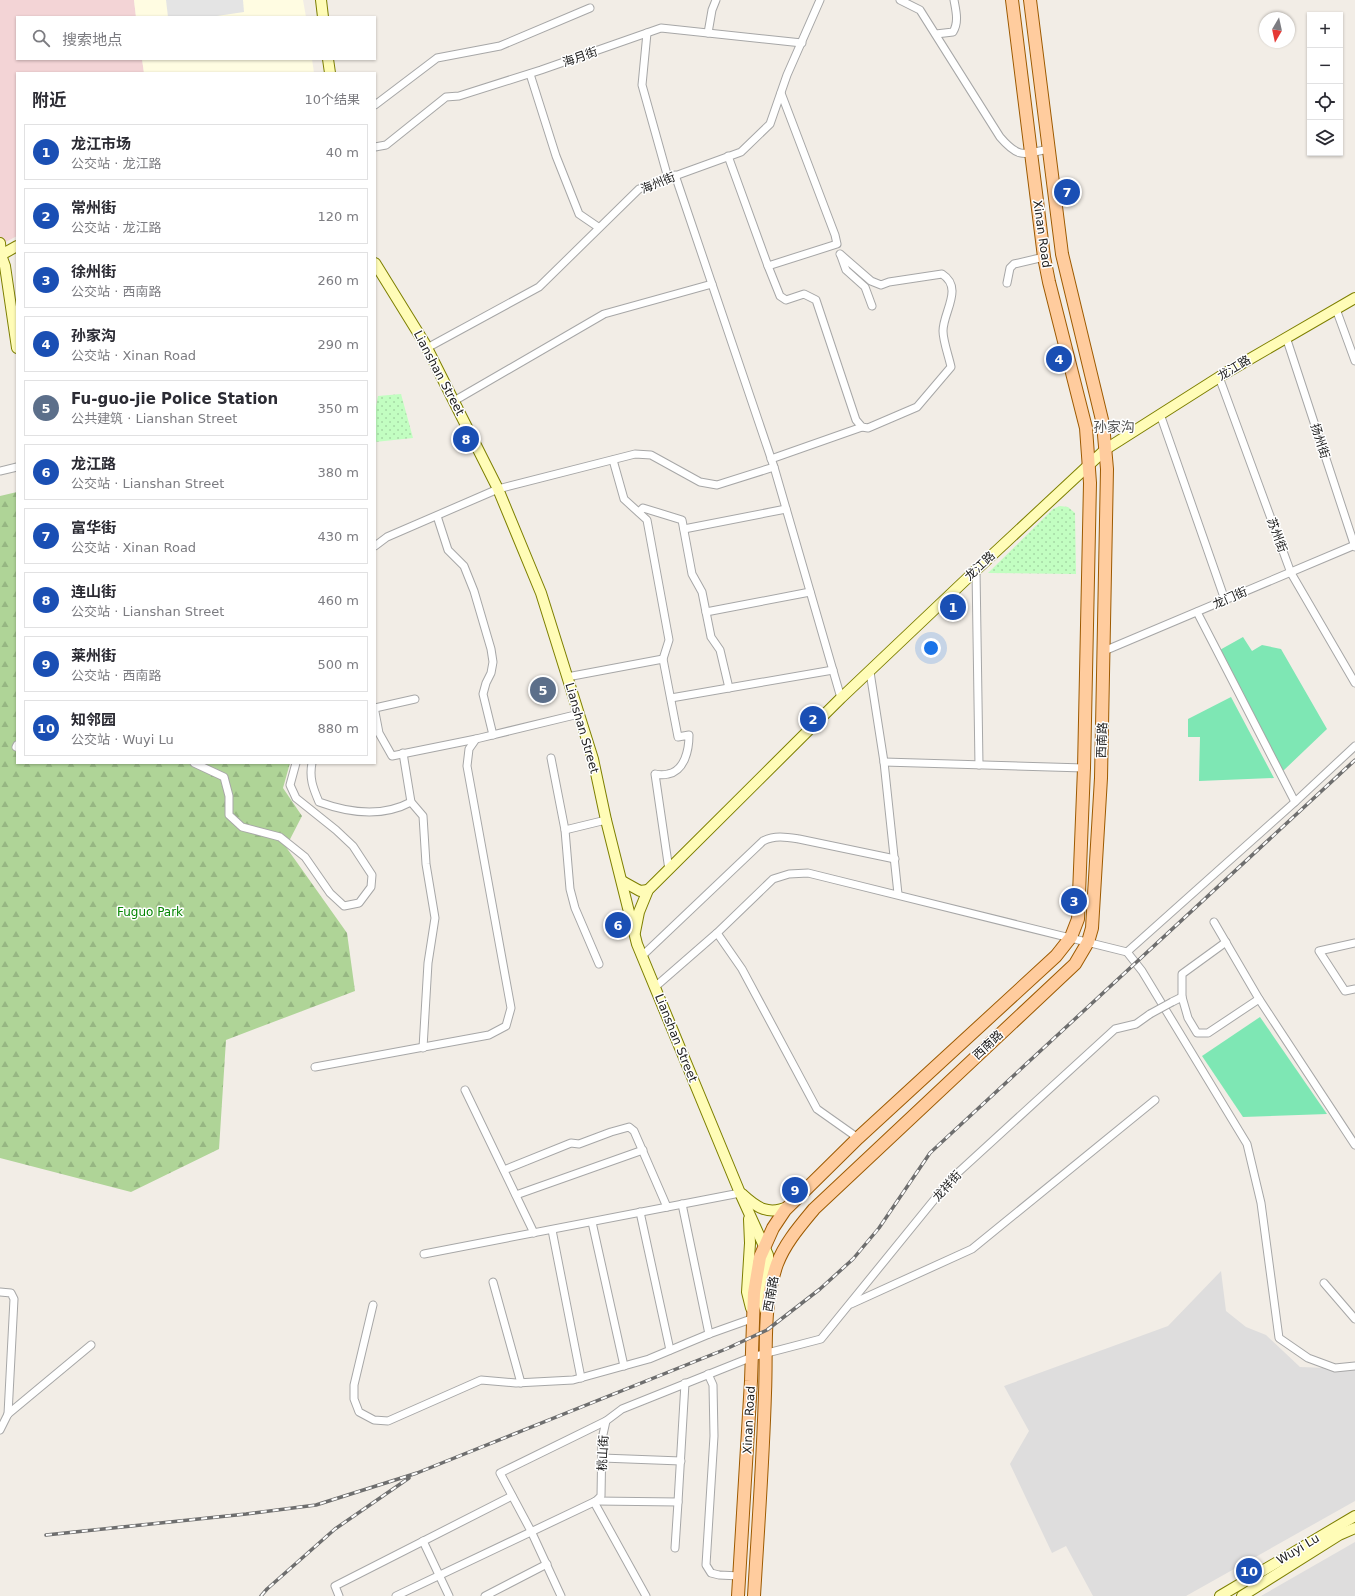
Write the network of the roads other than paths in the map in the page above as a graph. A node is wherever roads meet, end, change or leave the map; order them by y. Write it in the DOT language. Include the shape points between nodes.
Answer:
graph roads {
  1 [pos="321,0"];
  2 [pos="716,0"];
  3 [pos="820,0"];
  4 [pos="900,0"];
  5 [pos="954,0"];
  6 [pos="1012,0"];
  7 [pos="1030,0"];
  8 [pos="590,8"];
  9 [pos="323,16"];
  10 [pos="647,33"];
  11 [pos="708,33"];
  12 [pos="936,34"];
  13 [pos="1035,42"];
  14 [pos="802,43"];
  15 [pos="1018,44"];
  16 [pos="328,60"];
  17 [pos="330,72"];
  18 [pos="530,74"];
  19 [pos="781,93"];
  20 [pos="376,104"];
  21 [pos="376,147"];
  22 [pos="1048,149"];
  23 [pos="1031,153"];
  24 [pos="728,156"];
  25 [pos="672,177"];
  26 [pos="598,227"];
  27 [pos="0,243"];
  28 [pos="837,244"];
  29 [pos="16,247"];
  30 [pos="840,254"];
  31 [pos="1,255"];
  32 [pos="1044,257"];
  33 [pos="376,265"];
  34 [pos="768,266"];
  35 [pos="1007,283"];
  36 [pos="712,284"];
  37 [pos="1355,298"];
  38 [pos="872,306"];
  39 [pos="1336,309"];
  40 [pos="1286,337"];
  41 [pos="16,341"];
  42 [pos="427,348"];
  43 [pos="1355,361"];
  44 [pos="1219,377"];
  45 [pos="454,402"];
  46 [pos="1160,414"];
  47 [pos="862,427"];
  48 [pos="1106,449"];
  49 [pos="772,459"];
  50 [pos="613,460"];
  51 [pos="1089,464"];
  52 [pos="16,467"];
  53 [pos="774,467"];
  54 [pos="0,471"];
  55 [pos="498,489"];
  56 [pos="786,509"];
  57 [pos="639,512"];
  58 [pos="437,516"];
  59 [pos="684,529"];
  60 [pos="387,537"];
  61 [pos="376,540"];
  62 [pos="376,545"];
  63 [pos="1355,546"];
  64 [pos="976,570"];
  65 [pos="1291,572"];
  66 [pos="810,592"];
  67 [pos="1225,600"];
  68 [pos="706,612"];
  69 [pos="1197,612"];
  70 [pos="1104,653"];
  71 [pos="1086,655"];
  72 [pos="663,659"];
  73 [pos="833,670"];
  74 [pos="870,672"];
  75 [pos="567,677"];
  76 [pos="1355,682"];
  77 [pos="729,688"];
  78 [pos="415,698"];
  79 [pos="670,698"];
  80 [pos="841,698"];
  81 [pos="376,708"];
  82 [pos="579,714"];
  83 [pos="376,717"];
  84 [pos="493,735"];
  85 [pos="476,739"];
  86 [pos="1355,746"];
  87 [pos="403,753"];
  88 [pos="552,758"];
  89 [pos="884,762"];
  90 [pos="196,764"];
  91 [pos="296,764"];
  92 [pos="312,764"];
  93 [pos="979,765"];
  94 [pos="1084,768"];
  95 [pos="1101,768"];
  96 [pos="411,802"];
  97 [pos="1295,802"];
  98 [pos="606,820"];
  99 [pos="564,830"];
  100 [pos="894,860"];
  101 [pos="669,870"];
  102 [pos="622,882"];
  103 [pos="648,890"];
  104 [pos="898,894"];
  105 [pos="1214,922"];
  106 [pos="716,933"];
  107 [pos="635,936"];
  108 [pos="1071,937"];
  109 [pos="1088,942"];
  110 [pos="1226,942"];
  111 [pos="1355,943"];
  112 [pos="1127,952"];
  113 [pos="642,956"];
  114 [pos="599,964"];
  115 [pos="655,987"];
  116 [pos="1355,989"];
  117 [pos="1182,997"];
  118 [pos="1259,999"];
  119 [pos="423,1048"];
  120 [pos="315,1068"];
  121 [pos="465,1090"];
  122 [pos="1155,1100"];
  123 [pos="858,1138"];
  124 [pos="1355,1145"];
  125 [pos="642,1150"];
  126 [pos="504,1170"];
  127 [pos="740,1193"];
  128 [pos="516,1195"];
  129 [pos="682,1204"];
  130 [pos="789,1206"];
  131 [pos="668,1207"];
  132 [pos="748,1211"];
  133 [pos="640,1212"];
  134 [pos="592,1222"];
  135 [pos="552,1230"];
  136 [pos="534,1233"];
  137 [pos="764,1245"];
  138 [pos="424,1254"];
  139 [pos="492,1282"];
  140 [pos="1324,1283"];
  141 [pos="0,1292"];
  142 [pos="373,1304"];
  143 [pos="849,1305"];
  144 [pos="767,1314"];
  145 [pos="754,1318"];
  146 [pos="1355,1319"];
  147 [pos="709,1334"];
  148 [pos="90,1345"];
  149 [pos="670,1350"];
  150 [pos="765,1352"];
  151 [pos="752,1357"];
  152 [pos="624,1366"];
  153 [pos="1355,1366"];
  154 [pos="708,1374"];
  155 [pos="581,1378"];
  156 [pos="521,1383"];
  157 [pos="685,1383"];
  158 [pos="8,1414"];
  159 [pos="606,1422"];
  160 [pos="0,1430"];
  161 [pos="602,1458"];
  162 [pos="681,1461"];
  163 [pos="512,1496"];
  164 [pos="595,1501"];
  165 [pos="678,1502"];
  166 [pos="1355,1516"];
  167 [pos="1355,1528"];
  168 [pos="531,1531"];
  169 [pos="423,1541"];
  170 [pos="675,1548"];
  171 [pos="547,1564"];
  172 [pos="439,1575"];
  173 [pos="740,1576"];
  174 [pos="339,1596"];
  175 [pos="396,1596"];
  176 [pos="449,1596"];
  177 [pos="485,1596"];
  178 [pos="561,1596"];
  179 [pos="646,1596"];
  180 [pos="738,1596"];
  181 [pos="754,1596"];
  182 [pos="1220,1596"];
  183 [pos="1242,1596"];
  1 -- 9 [label="street"];
  2 -- 11 [label="street"];
  3 -- 14 [label="street, 海州街"];
  4 -- 12 [label="street" via="920,10"];
  5 -- 12 [label="street" via="957,23 953,32"];
  6 -- 15 [label="main road, Xinan Road"];
  7 -- 13 [label="main road, Xinan Road"];
  8 -- 20 [label="street" via="500,46 437,58"];
  10 -- 11 [label="street, 海月街" via="661,28"];
  10 -- 18 [label="street, 海月街"];
  10 -- 25 [label="street" via="642,85"];
  11 -- 14 [label="street, 海月街"];
  12 -- 23 [label="street" via="1000,137 1015,152"];
  13 -- 15 [label="main road"];
  13 -- 22 [label="main road, Xinan Road"];
  14 -- 19 [label="street, 海州街"];
  15 -- 23 [label="main road, Xinan Road"];
  16 -- 17 [label="street"];
  18 -- 21 [label="street, 海月街" via="459,96 446,97 386,145"];
  18 -- 26 [label="street" via="556,156 579,214"];
  19 -- 24 [label="street, 海州街" via="770,124 741,152"];
  19 -- 28 [label="street"];
  22 -- 23 [label="street"];
  22 -- 48 [label="main road, Xinan Road" via="1062,254 1103,424"];
  23 -- 32 [label="main road, Xinan Road"];
  24 -- 25 [label="street, 海州街"];
  24 -- 34 [label="street"];
  25 -- 36 [label="street"];
  25 -- 42 [label="street, 海州街" via="639,189 539,287"];
  27 -- 31 [label="street"];
  28 -- 30 [label="street"];
  28 -- 34 [label="street"];
  29 -- 31 [label="street"];
  30 -- 38 [label="street" via="846,270 865,287"];
  30 -- 47 [label="street" via="871,281 881,284 942,274 951,285 952,295 943,331 951,367 917,407 868,428"];
  31 -- 41 [label="street" via="5,266"];
  32 -- 35 [label="street" via="1014,264 1010,268"];
  32 -- 51 [label="main road, Xinan Road" via="1086,428"];
  33 -- 42 [label="street, Lianshan Street"];
  34 -- 47 [label="street" via="780,296 786,300 804,294 816,300 856,420"];
  36 -- 45 [label="street" via="604,314"];
  36 -- 49 [label="street"];
  37 -- 39 [label="street, 龙江路"];
  39 -- 40 [label="street, 龙江路"];
  39 -- 43 [label="street"];
  40 -- 44 [label="street, 龙江路"];
  40 -- 63 [label="street, 扬州街"];
  42 -- 45 [label="street, Lianshan Street"];
  44 -- 46 [label="street, 龙江路"];
  44 -- 65 [label="street, 苏州街"];
  45 -- 55 [label="street, Lianshan Street"];
  46 -- 48 [label="street, 龙江路"];
  46 -- 67 [label="street"];
  47 -- 49 [label="street"];
  48 -- 51 [label="street, 龙江路"];
  48 -- 70 [label="main road, 西南路"];
  49 -- 53 [label="street"];
  50 -- 53 [label="street" via="635,454 651,455 700,482 717,486"];
  50 -- 55 [label="street"];
  50 -- 57 [label="street" via="624,498"];
  51 -- 64 [label="street, 龙江路"];
  51 -- 71 [label="main road, Xinan Road"];
  52 -- 54 [label="street"];
  53 -- 56 [label="street"];
  55 -- 58 [label="street"];
  55 -- 75 [label="street, Lianshan Street" via="541,593"];
  56 -- 59 [label="street"];
  56 -- 66 [label="street"];
  57 -- 59 [label="street" via="644,508 682,520"];
  57 -- 72 [label="street" via="647,520 669,640"];
  58 -- 60 [label="street"];
  58 -- 84 [label="street" via="448,550 464,566 492,649 491,673 483,694"];
  59 -- 68 [label="street" via="692,574 702,592"];
  60 -- 61 [label="street"];
  60 -- 62 [label="street"];
  63 -- 65 [label="street, 龙门街"];
  64 -- 74 [label="street, 龙江路"];
  64 -- 93 [label="street"];
  65 -- 67 [label="street, 龙门街"];
  65 -- 76 [label="street, 苏州街"];
  66 -- 68 [label="street"];
  66 -- 73 [label="street"];
  67 -- 69 [label="street, 龙门街"];
  68 -- 77 [label="street" via="712,637 720,650"];
  69 -- 70 [label="street, 龙门街"];
  69 -- 97 [label="street"];
  70 -- 71 [label="street"];
  70 -- 95 [label="main road, 西南路"];
  71 -- 94 [label="main road, Xinan Road"];
  72 -- 75 [label="street"];
  72 -- 79 [label="street"];
  73 -- 77 [label="street"];
  73 -- 80 [label="street"];
  74 -- 80 [label="street, 龙江路"];
  74 -- 89 [label="street"];
  75 -- 82 [label="street, Lianshan Street"];
  77 -- 79 [label="street"];
  78 -- 81 [label="street"];
  79 -- 101 [label="street" via="678,737 689,735 689,748 680,766 673,772 667,775 655,774"];
  80 -- 101 [label="street, 龙江路"];
  82 -- 84 [label="street"];
  82 -- 98 [label="street, Lianshan Street" via="593,759"];
  83 -- 87 [label="street" via="379,733 392,756"];
  84 -- 85 [label="street"];
  85 -- 87 [label="street"];
  85 -- 119 [label="street" via="469,749 467,766 511,1008 506,1026 489,1035"];
  86 -- 97 [label="street"];
  87 -- 96 [label="street"];
  88 -- 99 [label="street"];
  89 -- 93 [label="street"];
  89 -- 100 [label="street"];
  90 -- 91 [label="street" via="224,777 229,796 229,815 242,827 280,837 305,857 330,893 344,906 359,903 371,887 372,875 353,846 296,798 290,785"];
  92 -- 96 [label="street" via="312,785 319,802 337,808 375,813 400,808"];
  93 -- 94 [label="street"];
  94 -- 95 [label="street"];
  94 -- 108 [label="main road, Xinan Road" via="1078,919"];
  95 -- 109 [label="main road, 西南路" via="1092,928"];
  96 -- 119 [label="street" via="423,816 426,864 435,918 428,963"];
  97 -- 112 [label="street"];
  98 -- 99 [label="street"];
  98 -- 102 [label="street, Lianshan Street"];
  99 -- 114 [label="street" via="570,889 575,908"];
  100 -- 104 [label="street"];
  100 -- 113 [label="street" via="783,836 770,838 757,847"];
  101 -- 103 [label="street, 龙江路"];
  102 -- 103 [label="street" via="640,891"];
  102 -- 107 [label="street, Lianshan Street"];
  103 -- 107 [label="street, 龙江路" via="639,912"];
  104 -- 106 [label="street" via="808,873 789,874 773,879"];
  104 -- 108 [label="street"];
  105 -- 110 [label="street"];
  106 -- 115 [label="street"];
  106 -- 123 [label="street" via="742,969 817,1109"];
  107 -- 113 [label="street, Lianshan Street"];
  108 -- 109 [label="street"];
  108 -- 123 [label="main road, Xinan Road" via="1056,956"];
  109 -- 112 [label="street"];
  109 -- 144 [label="main road, 西南路" via="1075,964 814,1209 783,1251 777,1265"];
  110 -- 117 [label="street" via="1182,974"];
  110 -- 118 [label="street"];
  111 -- 116 [label="street" via="1319,951 1345,991"];
  112 -- 153 [label="street" via="1142,971 1247,1144 1261,1203 1279,1338 1308,1358 1334,1368"];
  113 -- 115 [label="street, Lianshan Street"];
  115 -- 127 [label="street, Lianshan Street"];
  117 -- 118 [label="street" via="1188,1018 1197,1033 1208,1033"];
  117 -- 143 [label="street, 龙祥街, bridge" via="1136,1024 1115,1029 951,1179"];
  118 -- 124 [label="street"];
  119 -- 120 [label="street"];
  121 -- 126 [label="street"];
  122 -- 143 [label="street" via="972,1249"];
  123 -- 130 [label="main road, Xinan Road"];
  125 -- 126 [label="street" via="634,1131 629,1127 579,1144 571,1142"];
  125 -- 128 [label="street"];
  125 -- 131 [label="street"];
  126 -- 128 [label="street"];
  127 -- 129 [label="street"];
  127 -- 130 [label="street" via="749,1201 772,1212"];
  127 -- 132 [label="street, Lianshan Street"];
  128 -- 136 [label="street"];
  129 -- 131 [label="street"];
  129 -- 147 [label="street"];
  130 -- 137 [label="main road, Xinan Road" via="776,1222"];
  131 -- 133 [label="street"];
  132 -- 137 [label="street, Lianshan Street"];
  132 -- 145 [label="street" via="750,1243 747,1292"];
  133 -- 134 [label="street"];
  133 -- 149 [label="street"];
  134 -- 135 [label="street"];
  134 -- 152 [label="street"];
  135 -- 136 [label="street"];
  135 -- 155 [label="street"];
  136 -- 138 [label="street"];
  137 -- 144 [label="street, Lianshan Street" via="768,1262 762,1301"];
  137 -- 145 [label="main road, Xinan Road" via="754,1293"];
  139 -- 156 [label="street"];
  140 -- 146 [label="street"];
  141 -- 158 [label="street" via="11,1294 14,1299"];
  142 -- 156 [label="street" via="354,1385 354,1399 359,1412 374,1420 388,1421 481,1380"];
  143 -- 150 [label="street, 龙祥街" via="821,1339"];
  144 -- 150 [label="main road, 西南路"];
  145 -- 147 [label="street"];
  145 -- 151 [label="main road, Xinan Road"];
  147 -- 149 [label="street"];
  148 -- 158 [label="street"];
  149 -- 152 [label="street"];
  150 -- 151 [label="street, 龙祥街"];
  150 -- 181 [label="main road, 西南路" via="766,1392"];
  151 -- 154 [label="street, 桃山街"];
  151 -- 173 [label="main road, Xinan Road"];
  152 -- 155 [label="street"];
  154 -- 157 [label="street, 桃山街"];
  154 -- 173 [label="street" via="713,1385 714,1436 706,1565 711,1573"];
  155 -- 156 [label="street"];
  157 -- 159 [label="street, 桃山街" via="622,1409"];
  157 -- 162 [label="street"];
  158 -- 160 [label="street"];
  159 -- 161 [label="street, 桃山街" via="602,1439"];
  159 -- 163 [label="street" via="500,1473"];
  161 -- 162 [label="street"];
  161 -- 164 [label="street, 桃山街" via="601,1496"];
  162 -- 165 [label="street"];
  163 -- 168 [label="street"];
  163 -- 169 [label="street"];
  164 -- 165 [label="street"];
  164 -- 168 [label="street"];
  164 -- 179 [label="street"];
  165 -- 170 [label="street"];
  166 -- 182 [label="street, Wuyi Lu"];
  167 -- 183 [label="street, Wuyi Lu" via="1339,1535"];
  168 -- 171 [label="street"];
  168 -- 172 [label="street"];
  169 -- 172 [label="street"];
  169 -- 174 [label="street" via="335,1586"];
  171 -- 177 [label="street"];
  171 -- 178 [label="street"];
  172 -- 175 [label="street"];
  172 -- 176 [label="street"];
  173 -- 180 [label="main road, Xinan Road"];
}
